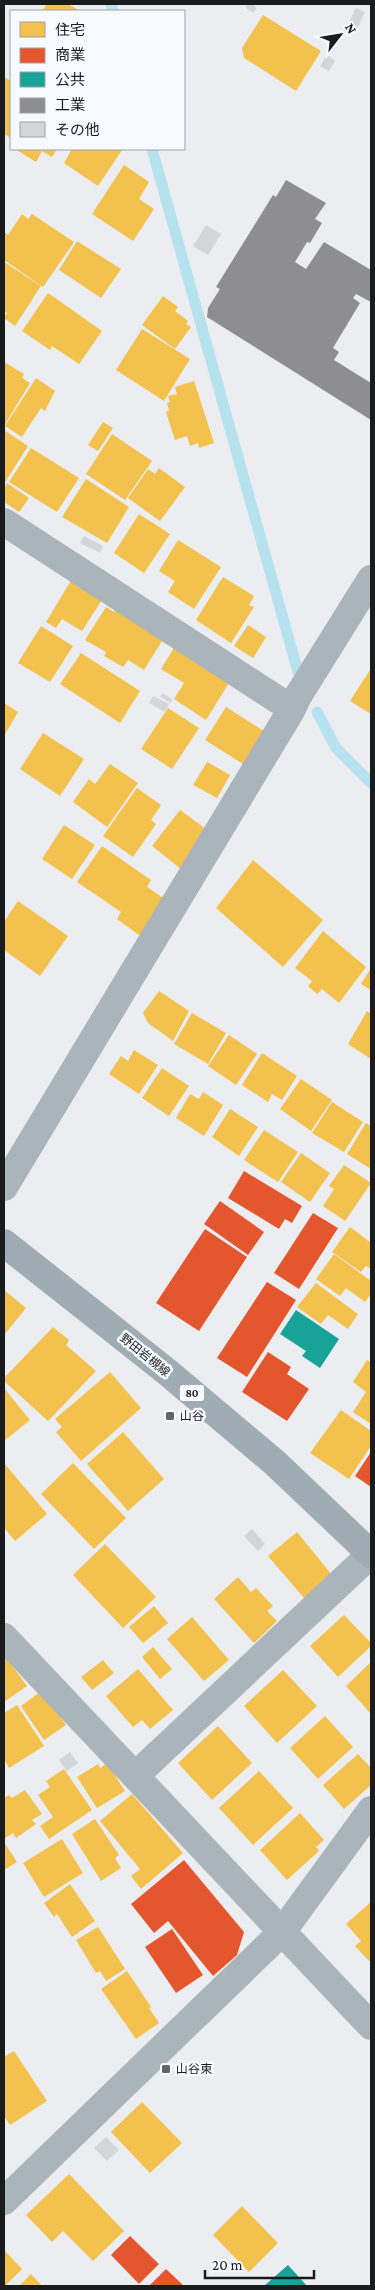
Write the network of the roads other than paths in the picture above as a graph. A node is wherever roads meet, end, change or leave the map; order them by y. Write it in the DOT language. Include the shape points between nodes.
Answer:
graph roads {
  1 [pos="4,522"];
  2 [pos="371,579"];
  3 [pos="292,709"];
  4 [pos="4,1187"];
  5 [pos="4,1243"];
  6 [pos="371,1554"];
  7 [pos="4,1637"];
  8 [pos="135,1776"];
  9 [pos="371,1810"];
  10 [pos="282,1932"];
  11 [pos="371,2026"];
  12 [pos="4,2201"];
  1 -- 3 [label="street"];
  2 -- 3 [label="street"];
  3 -- 4 [label="street"];
  5 -- 6 [label="main road, 野田岩槻線 / 80" via="166,1371 274,1462"];
  6 -- 8 [label="street"];
  7 -- 8 [label="street"];
  8 -- 10 [label="street"];
  9 -- 10 [label="street"];
  10 -- 11 [label="street"];
  10 -- 12 [label="street"];
}
